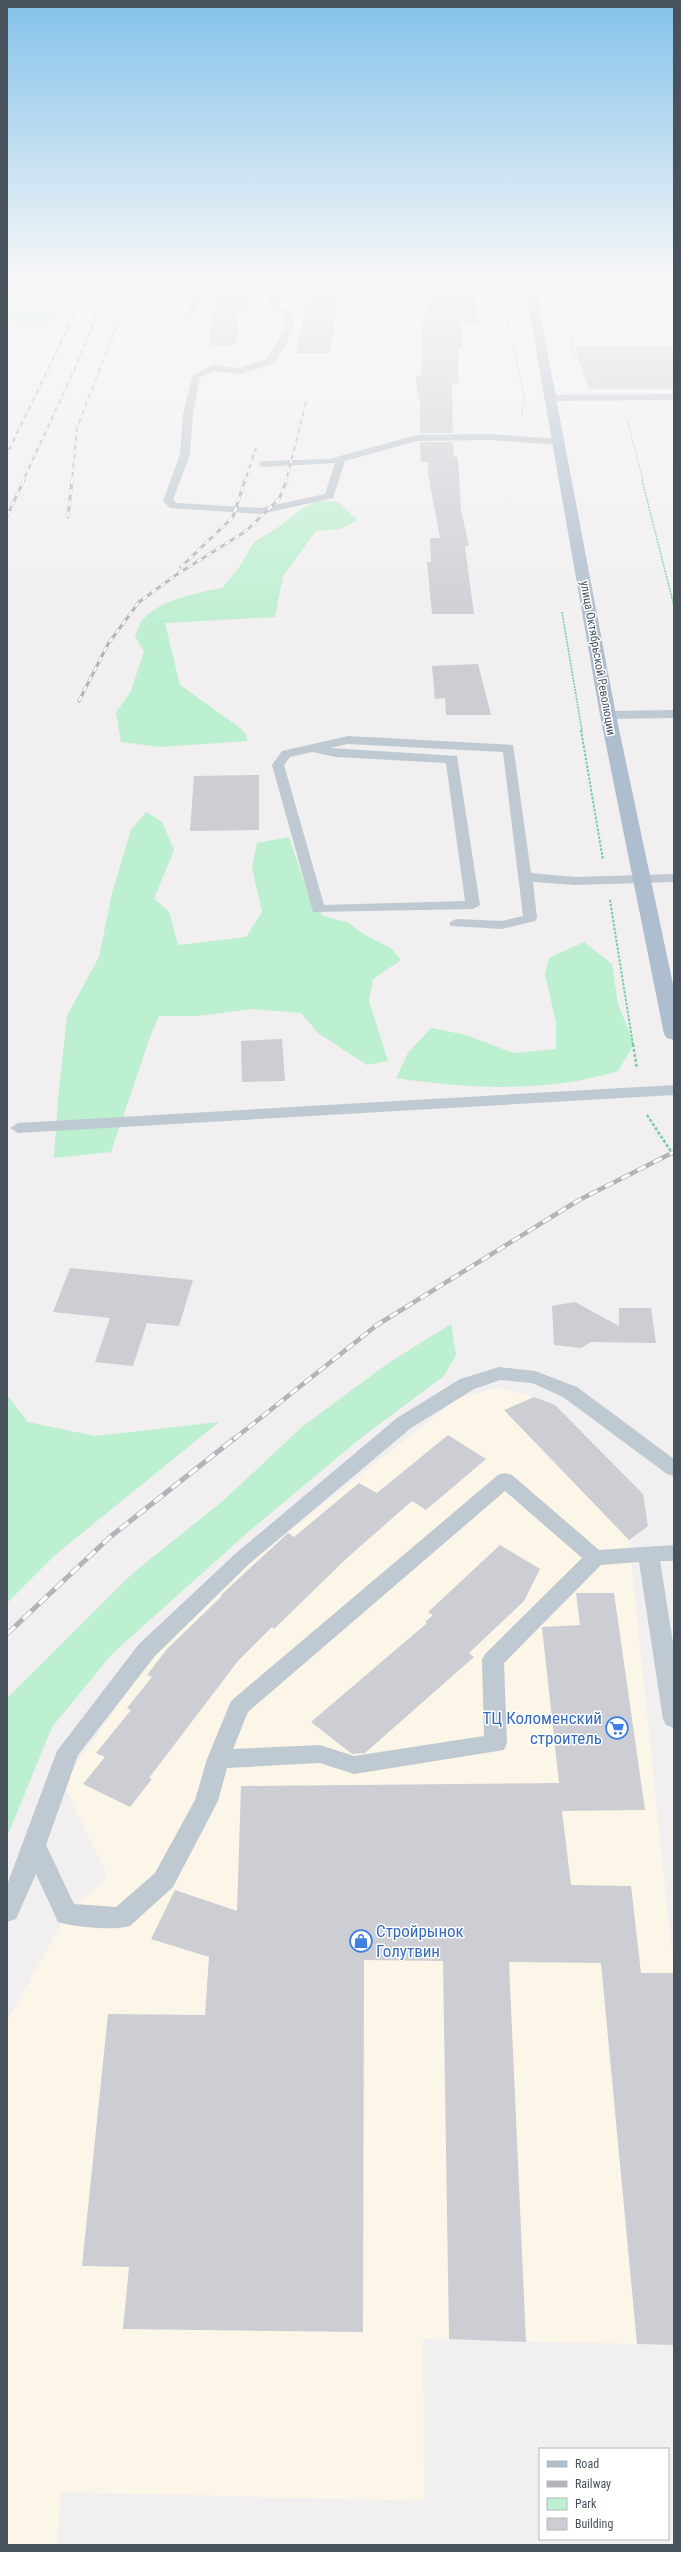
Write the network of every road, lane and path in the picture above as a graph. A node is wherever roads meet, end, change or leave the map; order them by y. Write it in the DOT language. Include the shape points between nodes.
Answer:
graph roads {
  1 [pos="191,400"];
  2 [pos="525,400"];
  3 [pos="550,400"];
  4 [pos="614,400"];
  5 [pos="534,441"];
  6 [pos="559,442"];
  7 [pos="341,459"];
  8 [pos="263,464"];
  9 [pos="674,606"];
  10 [pos="562,609"];
  11 [pos="674,714"];
  12 [pos="608,715"];
  13 [pos="312,748"];
  14 [pos="525,876"];
  15 [pos="674,878"];
  16 [pos="643,879"];
  17 [pos="607,880"];
  18 [pos="456,923"];
  19 [pos="674,1034"];
  20 [pos="674,1090"];
  21 [pos="640,1092"];
  22 [pos="18,1128"];
  23 [pos="674,1156"];
  24 [pos="674,1469"];
  25 [pos="648,1553"];
  26 [pos="674,1553"];
  27 [pos="595,1558"];
  28 [pos="674,1719"];
  29 [pos="218,1759"];
  30 [pos="35,1846"];
  31 [pos="7,1911"];
  1 -- 7 [label="lane" via="185,454 168,501 174,506 261,511 305,503 329,496"];
  2 -- 5 [label="path" via="522,411 524,428"];
  3 -- 6 [label="main road, улица Октябрьской Революции"];
  4 -- 9 [label="path" via="624,406"];
  5 -- 6 [label="lane"];
  5 -- 7 [label="lane" via="490,437 417,438"];
  6 -- 12 [label="main road, улица Октябрьской Революции"];
  7 -- 8 [label="lane"];
  10 -- 17 [label="path"];
  11 -- 12 [label="lane"];
  12 -- 16 [label="main road, улица Октябрьской Революции"];
  13 -- 13 [label="lane" via="286,754 278,765 318,909 473,905 452,759 336,753"];
  13 -- 14 [label="lane" via="348,740 509,748"];
  14 -- 17 [label="lane" via="575,881"];
  14 -- 18 [label="lane" via="530,918 502,925"];
  15 -- 16 [label="lane"];
  16 -- 17 [label="lane"];
  16 -- 19 [label="main road, улица Октябрьской Революции"];
  17 -- 21 [label="path"];
  20 -- 21 [label="lane"];
  21 -- 22 [label="lane"];
  21 -- 23 [label="path" via="645,1112"];
  24 -- 30 [label="lane" via="570,1392 535,1377 499,1372 467,1384 404,1423 242,1559 147,1650 68,1750"];
  25 -- 26 [label="lane"];
  25 -- 27 [label="lane"];
  25 -- 28 [label="lane"];
  27 -- 29 [label="lane" via="493,1660 496,1742 354,1765 320,1754"];
  27 -- 29 [label="lane" via="505,1480 239,1708"];
  29 -- 30 [label="lane" via="206,1801 164,1880 121,1918 67,1914"];
  30 -- 31 [label="lane"];
}
